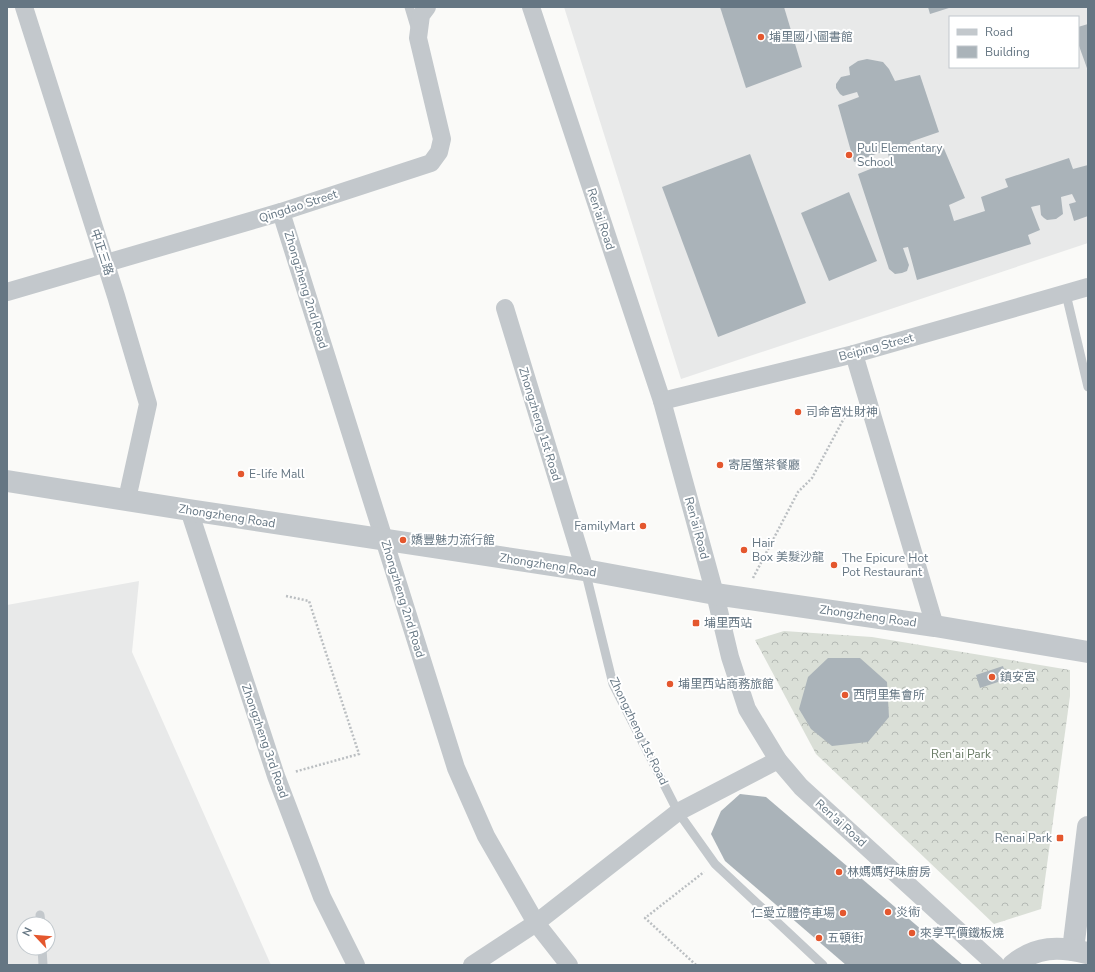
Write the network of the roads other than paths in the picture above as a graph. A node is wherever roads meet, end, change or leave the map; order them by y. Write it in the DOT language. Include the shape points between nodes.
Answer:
graph roads {
  1 [pos="24,7"];
  2 [pos="409,7"];
  3 [pos="427,7"];
  4 [pos="531,7"];
  5 [pos="418,38"];
  6 [pos="282,212"];
  7 [pos="106,264"];
  8 [pos="1088,287"];
  9 [pos="7,292"];
  10 [pos="1066,294"];
  11 [pos="505,308"];
  12 [pos="854,354"];
  13 [pos="1088,388"];
  14 [pos="662,401"];
  15 [pos="7,481"];
  16 [pos="127,499"];
  17 [pos="189,510"];
  18 [pos="385,540"];
  19 [pos="586,570"];
  20 [pos="715,594"];
  21 [pos="935,626"];
  22 [pos="1088,652"];
  23 [pos="778,760"];
  24 [pos="678,812"];
  25 [pos="1088,827"];
  26 [pos="536,923"];
  27 [pos="1081,951"];
  28 [pos="356,965"];
  29 [pos="472,965"];
  30 [pos="569,965"];
  31 [pos="824,965"];
  32 [pos="996,965"];
  33 [pos="1013,965"];
  1 -- 7 [label="street, 中正三路"];
  2 -- 5 [label="lane"];
  3 -- 5 [label="street, Qingdao Street" via="421,15"];
  4 -- 14 [label="street, Ren'ai Road"];
  5 -- 6 [label="street, Qingdao Street" via="442,139 439,152 431,163"];
  6 -- 7 [label="street, Qingdao Street"];
  6 -- 18 [label="street, Zhongzheng 2nd Road"];
  7 -- 9 [label="street, Qingdao Street"];
  7 -- 16 [label="street, 中正三路" via="148,404"];
  8 -- 10 [label="street, Beiping Street"];
  10 -- 12 [label="street, Beiping Street"];
  10 -- 13 [label="lane"];
  11 -- 19 [label="street, Zhongzheng 1st Road"];
  12 -- 14 [label="street, Beiping Street"];
  12 -- 21 [label="street"];
  14 -- 20 [label="street, Ren'ai Road"];
  15 -- 16 [label="street, Zhongzheng Road"];
  16 -- 17 [label="street, Zhongzheng Road"];
  17 -- 18 [label="street, Zhongzheng Road"];
  17 -- 28 [label="street, Zhongzheng 3rd Road" via="276,776 322,897"];
  18 -- 19 [label="street, Zhongzheng Road"];
  18 -- 26 [label="street, Zhongzheng 2nd Road" via="456,768 486,836"];
  19 -- 20 [label="street, Zhongzheng Road"];
  19 -- 24 [label="lane, Zhongzheng 1st Road" via="614,684"];
  20 -- 21 [label="street, Zhongzheng Road"];
  20 -- 23 [label="street, Ren'ai Road" via="730,657 747,709"];
  21 -- 22 [label="street, Zhongzheng Road"];
  23 -- 24 [label="street"];
  23 -- 32 [label="street, Ren'ai Road" via="801,787"];
  24 -- 26 [label="street"];
  24 -- 31 [label="lane, Zhongzheng 1st Road" via="715,864"];
  25 -- 27 [label="street"];
  26 -- 29 [label="street"];
  26 -- 30 [label="street, Zhongzheng 2nd Road"];
  27 -- 33 [label="street" via="1044,949 1022,957"];
}
